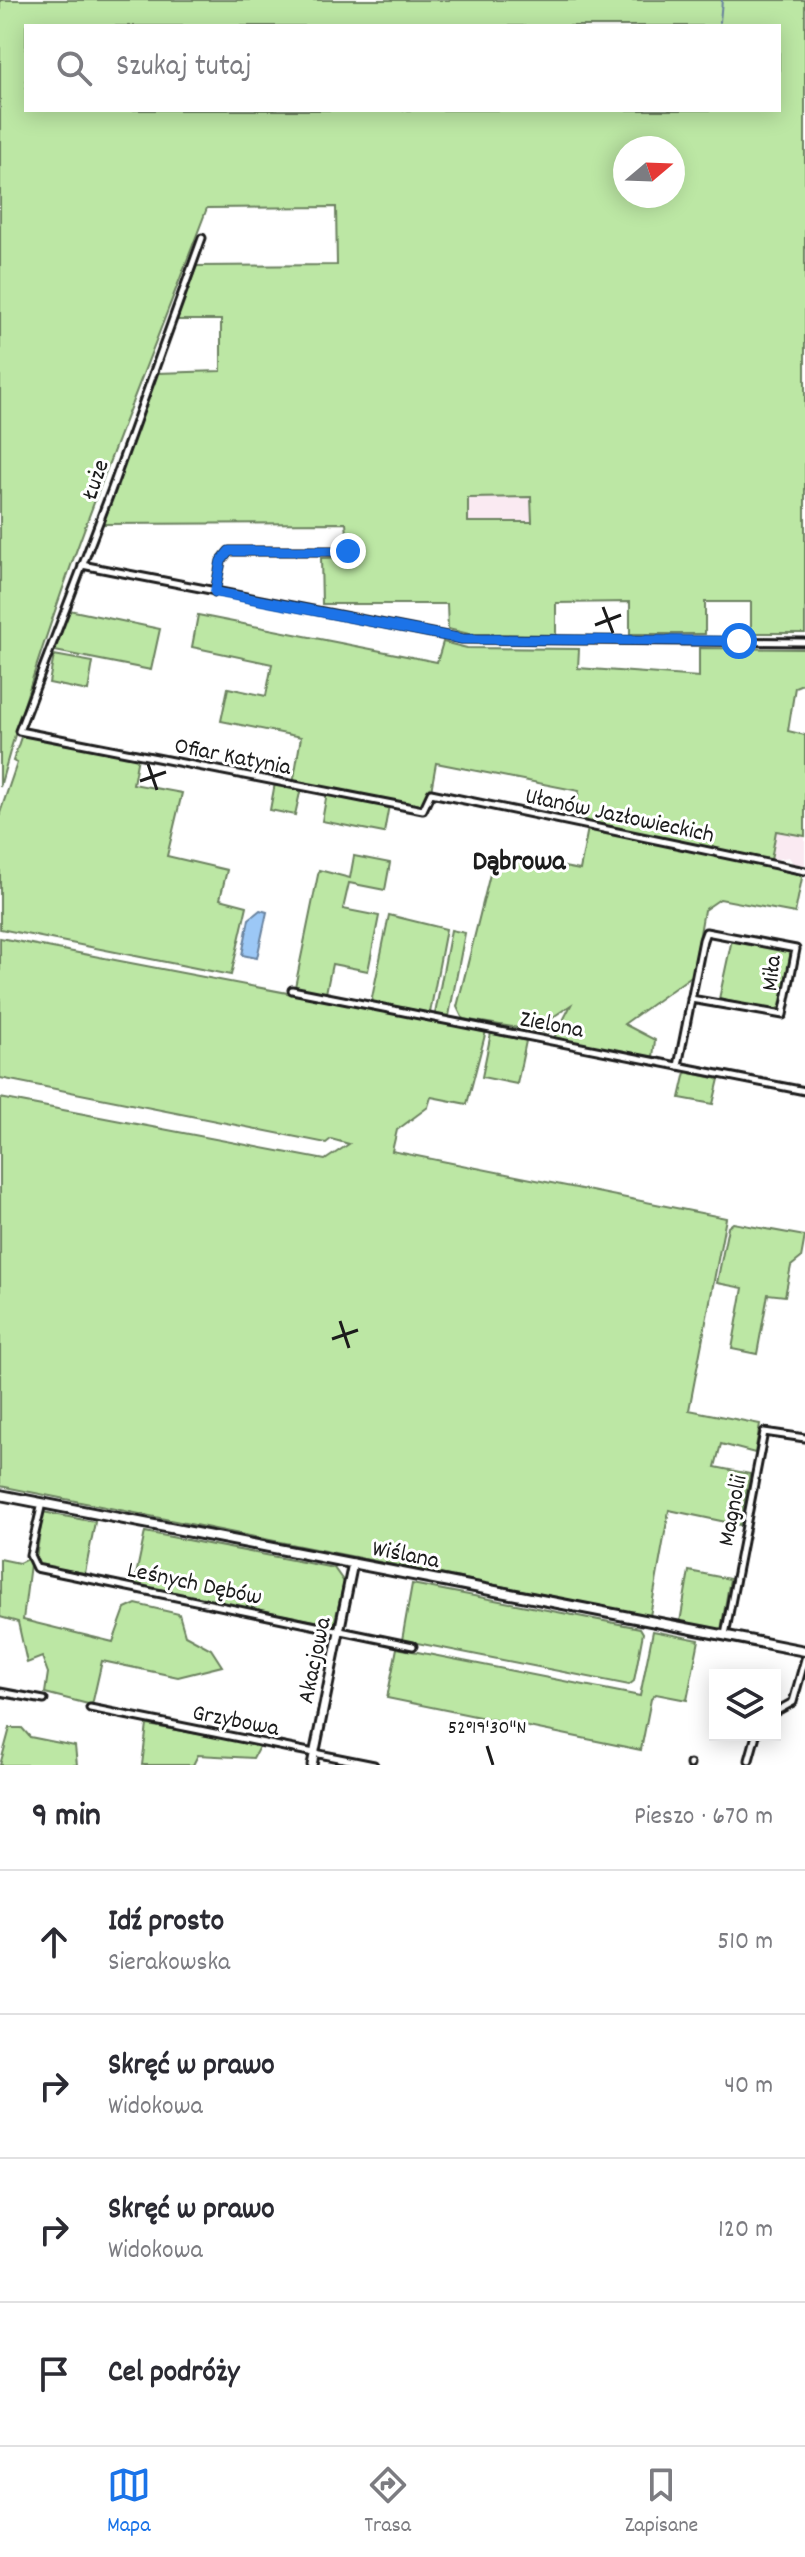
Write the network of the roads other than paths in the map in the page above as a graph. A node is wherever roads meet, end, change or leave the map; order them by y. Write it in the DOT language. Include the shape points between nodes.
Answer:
graph roads {
  1 [pos="202,238"];
  2 [pos="348,551"];
  3 [pos="82,565"];
  4 [pos="215,592"];
  5 [pos="805,642"];
  6 [pos="19,731"];
  7 [pos="429,795"];
  8 [pos="805,871"];
  9 [pos="292,990"];
  10 [pos="691,999"];
  11 [pos="678,1066"];
  12 [pos="805,1091"];
  13 [pos="805,1438"];
  14 [pos="0,1495"];
  15 [pos="42,1503"];
  16 [pos="353,1563"];
  17 [pos="340,1630"];
  18 [pos="725,1636"];
  19 [pos="413,1646"];
  20 [pos="805,1651"];
  21 [pos="805,1659"];
  22 [pos="0,1692"];
  23 [pos="44,1700"];
  24 [pos="90,1708"];
  25 [pos="781,1709"];
  26 [pos="754,1741"];
  27 [pos="315,1753"];
  28 [pos="749,1760"];
  29 [pos="312,1765"];
  30 [pos="374,1765"];
  1 -- 3 [label="street, Łuże"];
  2 -- 4 [label="street" via="229,551 221,561"];
  3 -- 4 [label="street"];
  3 -- 6 [label="street, Łuże"];
  4 -- 5 [label="street" via="471,640"];
  6 -- 7 [label="street, Ofiar Katynia" via="423,810"];
  7 -- 8 [label="street, Ułanów Jazłowieckich"];
  9 -- 11 [label="street, Zielona"];
  10 -- 10 [label="street, Miła" via="706,932 796,949 783,1015"];
  10 -- 11 [label="street, Miła"];
  11 -- 12 [label="street, Zielona"];
  13 -- 18 [label="street, Magnolii" via="764,1432"];
  14 -- 15 [label="main road, Wiślana"];
  15 -- 16 [label="main road, Wiślana"];
  15 -- 17 [label="street, Leśnych Dębów" via="30,1555 36,1568"];
  16 -- 17 [label="street, Akacjowa"];
  16 -- 18 [label="main road, Wiślana"];
  17 -- 19 [label="street, Leśnych Dębów"];
  17 -- 27 [label="street, Akacjowa"];
  18 -- 20 [label="main road, Wiślana"];
  21 -- 25 [label="street" via="793,1702"];
  22 -- 23 [label="street"];
  24 -- 27 [label="street, Grzybowa"];
  26 -- 28 [label="street"];
  27 -- 29 [label="street, Akacjowa"];
  27 -- 30 [label="street, Grzybowa"];
}
